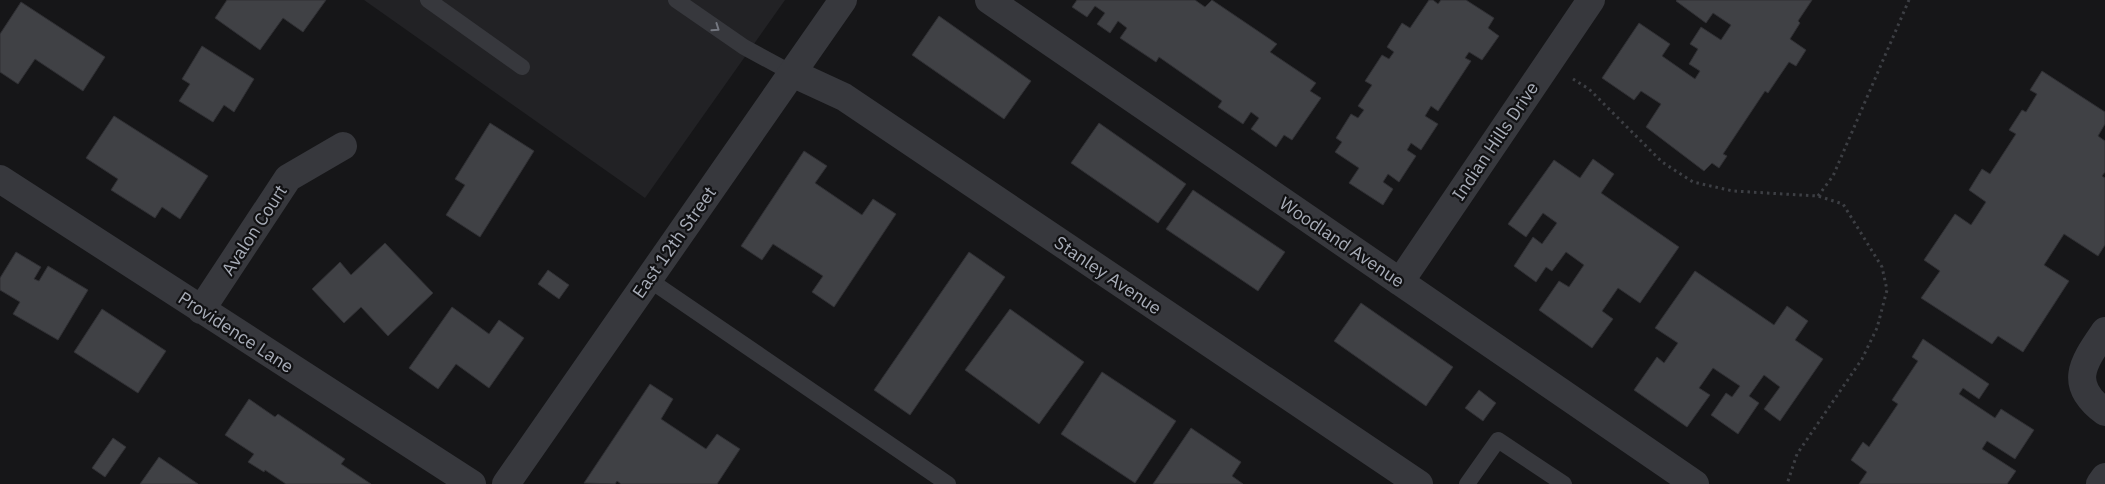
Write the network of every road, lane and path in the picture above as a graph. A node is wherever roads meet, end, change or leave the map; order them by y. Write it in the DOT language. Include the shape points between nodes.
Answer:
graph roads {
  1 [pos="428,0"];
  2 [pos="676,0"];
  3 [pos="843,0"];
  4 [pos="989,0"];
  5 [pos="1591,0"];
  6 [pos="1909,0"];
  7 [pos="1548,62"];
  8 [pos="522,67"];
  9 [pos="792,72"];
  10 [pos="343,146"];
  11 [pos="0,179"];
  12 [pos="1818,196"];
  13 [pos="648,279"];
  14 [pos="1400,282"];
  15 [pos="201,310"];
  16 [pos="2105,332"];
  17 [pos="2105,412"];
  18 [pos="2105,477"];
  19 [pos="472,484"];
  20 [pos="506,484"];
  21 [pos="948,484"];
  22 [pos="1419,484"];
  23 [pos="1467,484"];
  24 [pos="1564,484"];
  25 [pos="1694,484"];
  26 [pos="1787,484"];
  27 [pos="2100,484"];
  1 -- 8 [label="lane"];
  2 -- 9 [label="lane, one-way" via="750,51"];
  3 -- 9 [label="street, East 12th Street"];
  4 -- 14 [label="street, Woodland Avenue"];
  5 -- 7 [label="street, Indian Hills Drive"];
  6 -- 12 [label="path" via="1833,176"];
  7 -- 12 [label="path" via="1589,89 1662,162 1693,182 1733,191"];
  7 -- 14 [label="street, Indian Hills Drive"];
  9 -- 13 [label="street, East 12th Street"];
  9 -- 22 [label="street, Stanley Avenue" via="852,102"];
  10 -- 15 [label="street, Avalon Court" via="288,178"];
  11 -- 15 [label="street, Providence Lane"];
  12 -- 26 [label="path" via="1843,204 1882,266 1887,290 1877,328 1862,359 1796,454"];
  13 -- 20 [label="street, East 12th Street"];
  13 -- 21 [label="lane"];
  14 -- 25 [label="street, Woodland Avenue"];
  15 -- 19 [label="street, Providence Lane"];
  16 -- 17 [label="street" via="2086,359 2081,379 2090,401"];
  18 -- 27 [label="street"];
  23 -- 24 [label="lane" via="1498,440"];
}
